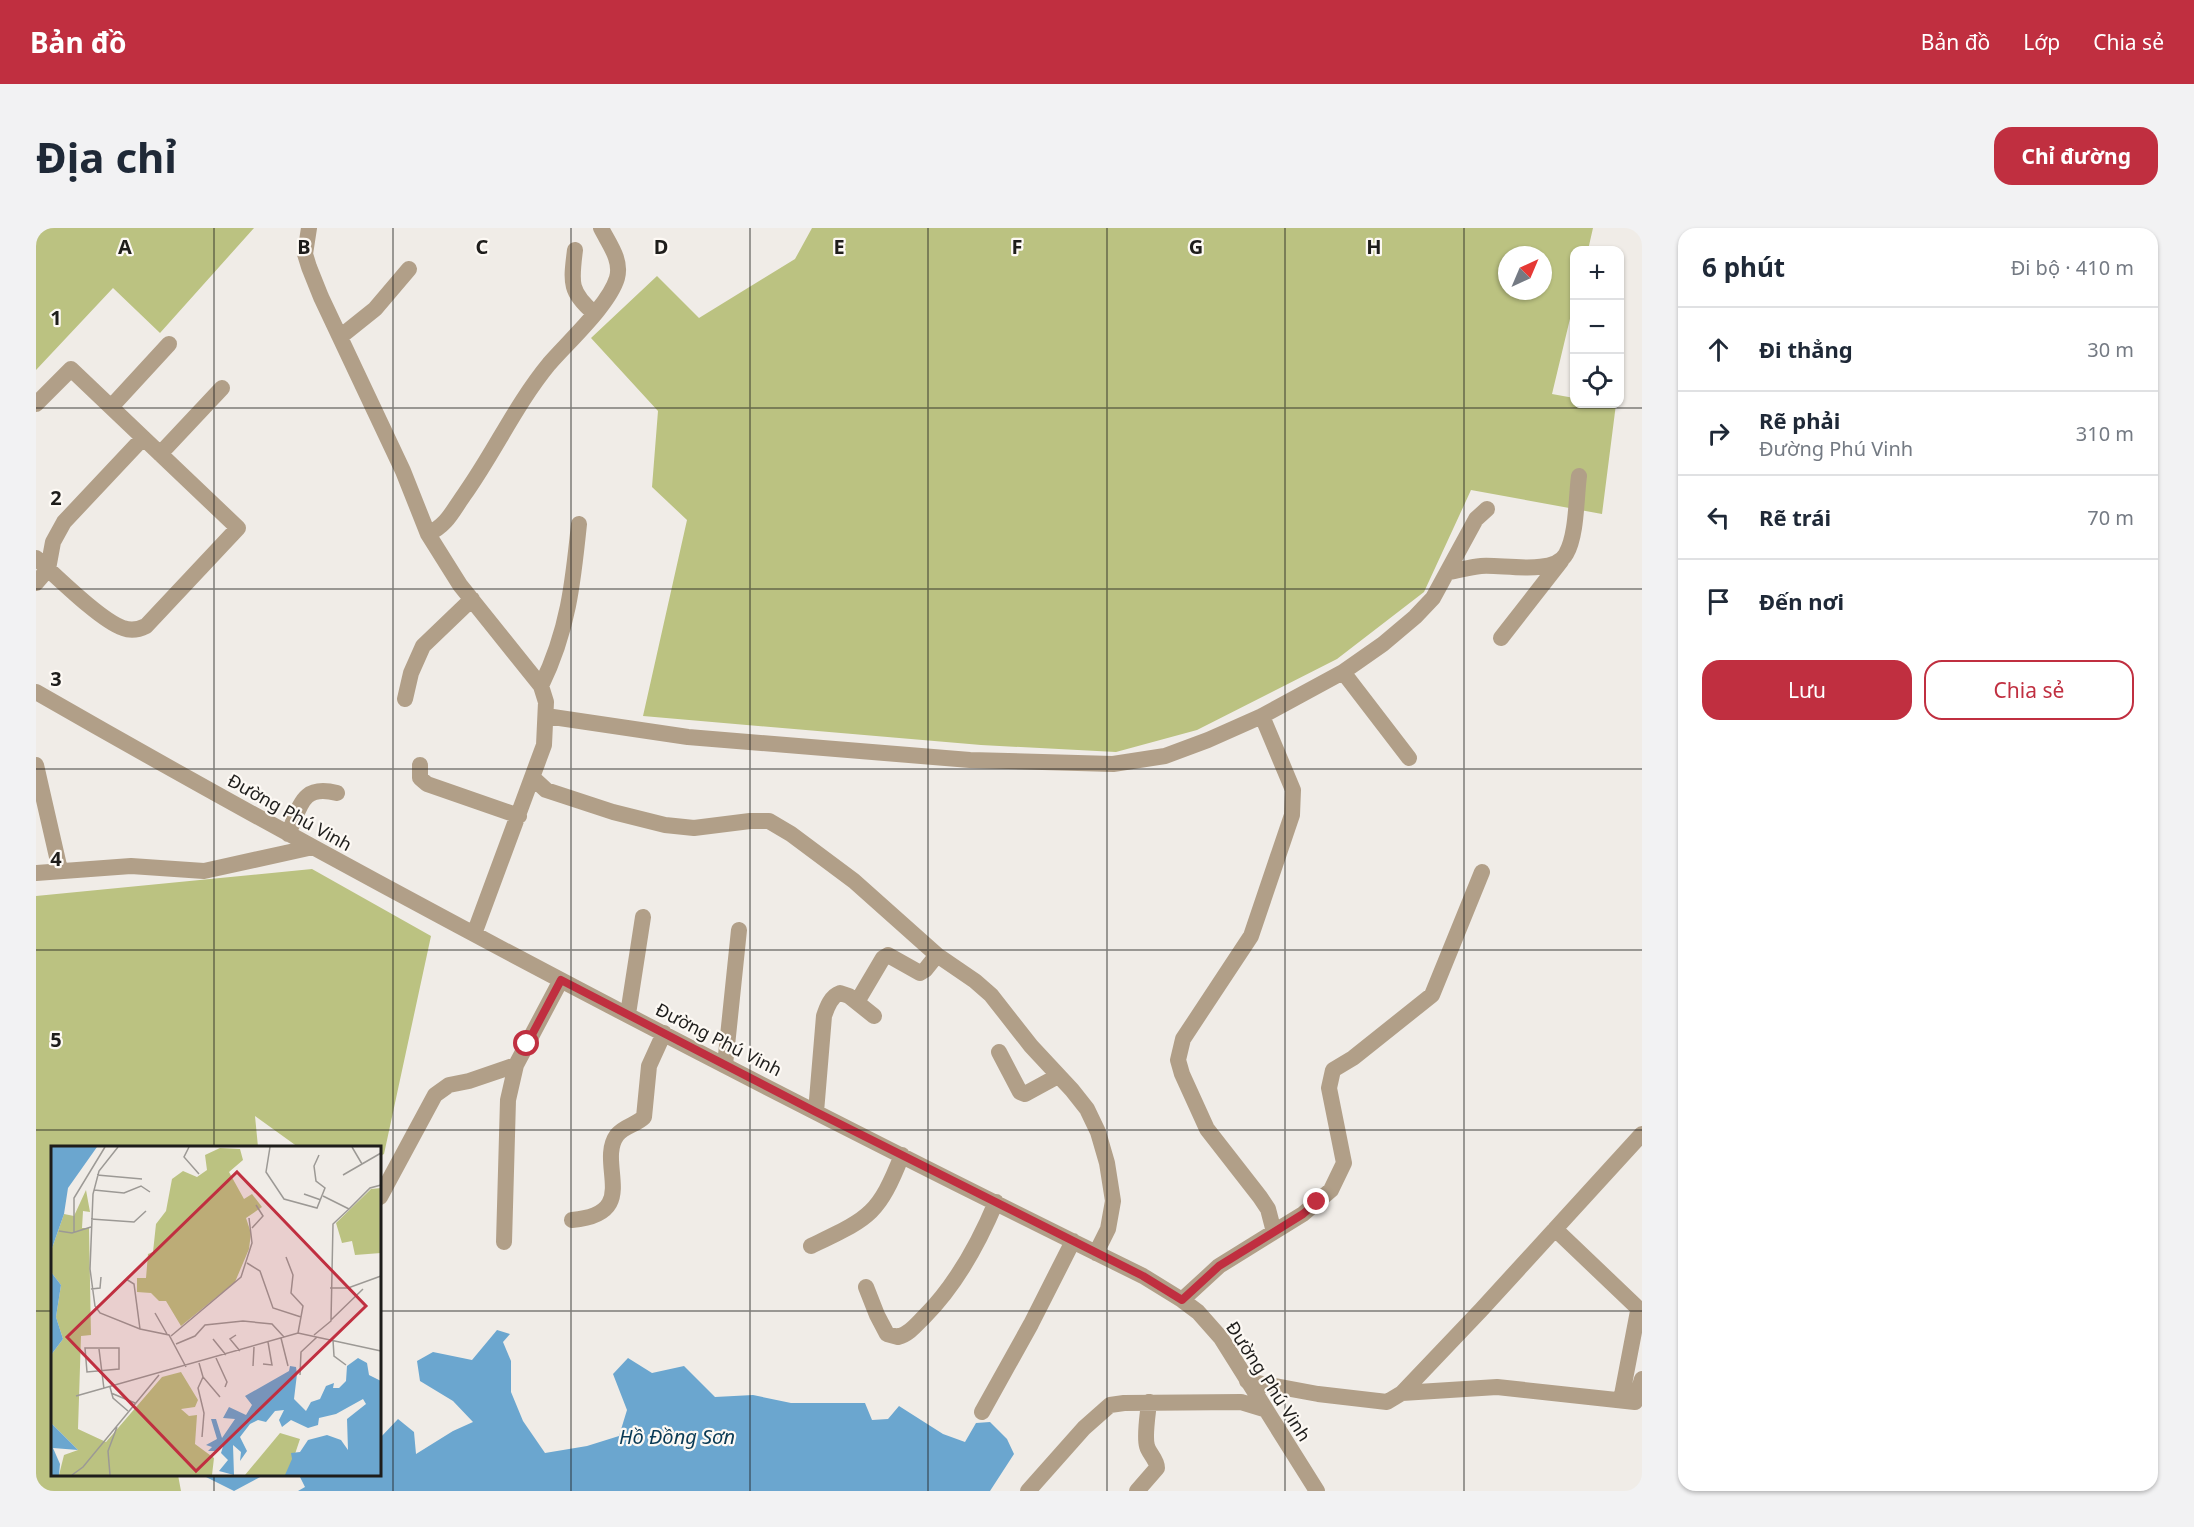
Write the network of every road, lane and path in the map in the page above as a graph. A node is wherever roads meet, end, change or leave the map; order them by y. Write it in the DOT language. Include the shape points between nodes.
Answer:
graph roads {
  1 [pos="309,228"];
  2 [pos="601,228"];
  3 [pos="575,250"];
  4 [pos="409,269"];
  5 [pos="594,313"];
  6 [pos="340,337"];
  7 [pos="169,344"];
  8 [pos="222,388"];
  9 [pos="36,404"];
  10 [pos="111,407"];
  11 [pos="142,438"];
  12 [pos="160,454"];
  13 [pos="1579,476"];
  14 [pos="1487,508"];
  15 [pos="579,524"];
  16 [pos="428,534"];
  17 [pos="1561,561"];
  18 [pos="42,563"];
  19 [pos="1449,572"];
  20 [pos="36,583"];
  21 [pos="472,599"];
  22 [pos="1501,638"];
  23 [pos="1343,672"];
  24 [pos="541,686"];
  25 [pos="36,692"];
  26 [pos="405,699"];
  27 [pos="546,716"];
  28 [pos="1262,716"];
  29 [pos="1409,758"];
  30 [pos="36,765"];
  31 [pos="420,765"];
  32 [pos="533,778"];
  33 [pos="337,793"];
  34 [pos="519,816"];
  35 [pos="288,834"];
  36 [pos="313,847"];
  37 [pos="60,870"];
  38 [pos="1482,872"];
  39 [pos="36,873"];
  40 [pos="643,917"];
  41 [pos="739,930"];
  42 [pos="474,934"];
  43 [pos="937,955"];
  44 [pos="561,980"];
  45 [pos="857,1002"];
  46 [pos="628,1014"];
  47 [pos="874,1016"];
  48 [pos="664,1033"];
  49 [pos="999,1052"];
  50 [pos="516,1065"];
  51 [pos="725,1065"];
  52 [pos="1059,1076"];
  53 [pos="816,1112"];
  54 [pos="1642,1134"];
  55 [pos="902,1155"];
  56 [pos="381,1195"];
  57 [pos="996,1202"];
  58 [pos="572,1220"];
  59 [pos="1555,1229"];
  60 [pos="1274,1232"];
  61 [pos="1073,1241"];
  62 [pos="504,1242"];
  63 [pos="812,1246"];
  64 [pos="1096,1252"];
  65 [pos="866,1287"];
  66 [pos="1182,1300"];
  67 [pos="1640,1312"];
  68 [pos="1642,1379"];
  69 [pos="1247,1381"];
  70 [pos="1402,1393"];
  71 [pos="1621,1400"];
  72 [pos="1149,1402"];
  73 [pos="1264,1409"];
  74 [pos="982,1412"];
  75 [pos="1028,1491"];
  76 [pos="1137,1491"];
  77 [pos="1317,1491"];
  1 -- 6 [label="street" via="305,254"];
  2 -- 5 [label="street" via="619,265 613,286"];
  3 -- 5 [label="street" via="572,273 576,295"];
  4 -- 6 [label="street" via="375,309"];
  5 -- 16 [label="street" via="535,382 442,528"];
  6 -- 16 [label="street"];
  7 -- 10 [label="street"];
  8 -- 12 [label="street"];
  9 -- 10 [label="street" via="71,369"];
  10 -- 11 [label="street"];
  11 -- 12 [label="street"];
  11 -- 18 [label="street" via="64,522"];
  12 -- 18 [label="street" via="238,528 146,626 134,630 117,626"];
  13 -- 17 [label="street" via="1572,537"];
  14 -- 19 [label="street" via="1476,519"];
  15 -- 24 [label="street" via="566,622"];
  16 -- 21 [label="street"];
  17 -- 19 [label="street" via="1548,566 1483,566"];
  17 -- 22 [label="street"];
  18 -- 20 [label="street"];
  19 -- 23 [label="street" via="1415,617"];
  21 -- 24 [label="street"];
  21 -- 26 [label="street" via="423,646"];
  23 -- 28 [label="street"];
  23 -- 29 [label="street"];
  24 -- 27 [label="street"];
  25 -- 35 [label="street, Đường Phú Vinh"];
  27 -- 28 [label="street" via="688,737 844,751 1113,764 1165,756"];
  27 -- 32 [label="street" via="544,745"];
  28 -- 60 [label="street" via="1293,790 1292,815 1251,936 1183,1039 1178,1060 1207,1129 1268,1209"];
  30 -- 37 [label="street"];
  31 -- 34 [label="street" via="420,778 427,784"];
  32 -- 34 [label="street"];
  32 -- 43 [label="street" via="546,790 665,825 694,828 769,821 854,881"];
  33 -- 35 [label="street" via="311,792"];
  34 -- 42 [label="street"];
  35 -- 36 [label="street, Đường Phú Vinh"];
  36 -- 37 [label="street" via="204,871 131,866"];
  36 -- 42 [label="street, Đường Phú Vinh"];
  37 -- 39 [label="street"];
  38 -- 60 [label="street" via="1432,995 1333,1070 1329,1088 1344,1163 1331,1190"];
  40 -- 46 [label="street"];
  41 -- 51 [label="street"];
  42 -- 44 [label="street, Đường Phú Vinh"];
  43 -- 45 [label="street" via="920,972 888,955"];
  43 -- 52 [label="street" via="991,995"];
  44 -- 46 [label="street, Đường Phú Vinh"];
  44 -- 50 [label="street"];
  45 -- 47 [label="street"];
  45 -- 53 [label="street" via="838,994 824,1016"];
  46 -- 48 [label="street, Đường Phú Vinh"];
  48 -- 51 [label="street, Đường Phú Vinh"];
  48 -- 58 [label="street" via="649,1066 644,1117 616,1136 611,1150 614,1188 609,1203 592,1217"];
  49 -- 52 [label="street" via="1020,1092 1025,1094"];
  50 -- 56 [label="street" via="449,1085 435,1095"];
  50 -- 62 [label="street" via="508,1100"];
  51 -- 53 [label="street, Đường Phú Vinh"];
  52 -- 64 [label="street" via="1087,1109 1107,1162 1113,1201 1108,1229"];
  53 -- 55 [label="street, Đường Phú Vinh"];
  54 -- 59 [label="street"];
  55 -- 57 [label="street, Đường Phú Vinh"];
  55 -- 63 [label="street" via="889,1188 873,1211 853,1226"];
  57 -- 61 [label="street, Đường Phú Vinh"];
  57 -- 65 [label="street" via="958,1275 910,1332 898,1337 887,1334"];
  59 -- 67 [label="street"];
  59 -- 70 [label="street"];
  60 -- 66 [label="street" via="1219,1266"];
  61 -- 64 [label="street, Đường Phú Vinh"];
  61 -- 74 [label="street"];
  64 -- 66 [label="street, Đường Phú Vinh"];
  66 -- 69 [label="street, Đường Phú Vinh" via="1221,1338"];
  67 -- 71 [label="street"];
  68 -- 71 [label="street" via="1635,1402"];
  69 -- 70 [label="street" via="1387,1402"];
  69 -- 73 [label="street, Đường Phú Vinh"];
  70 -- 71 [label="street" via="1497,1387"];
  72 -- 73 [label="street" via="1241,1402"];
  72 -- 75 [label="street" via="1110,1405"];
  72 -- 76 [label="street" via="1146,1441 1157,1468"];
  73 -- 77 [label="street, Đường Phú Vinh"];
}
